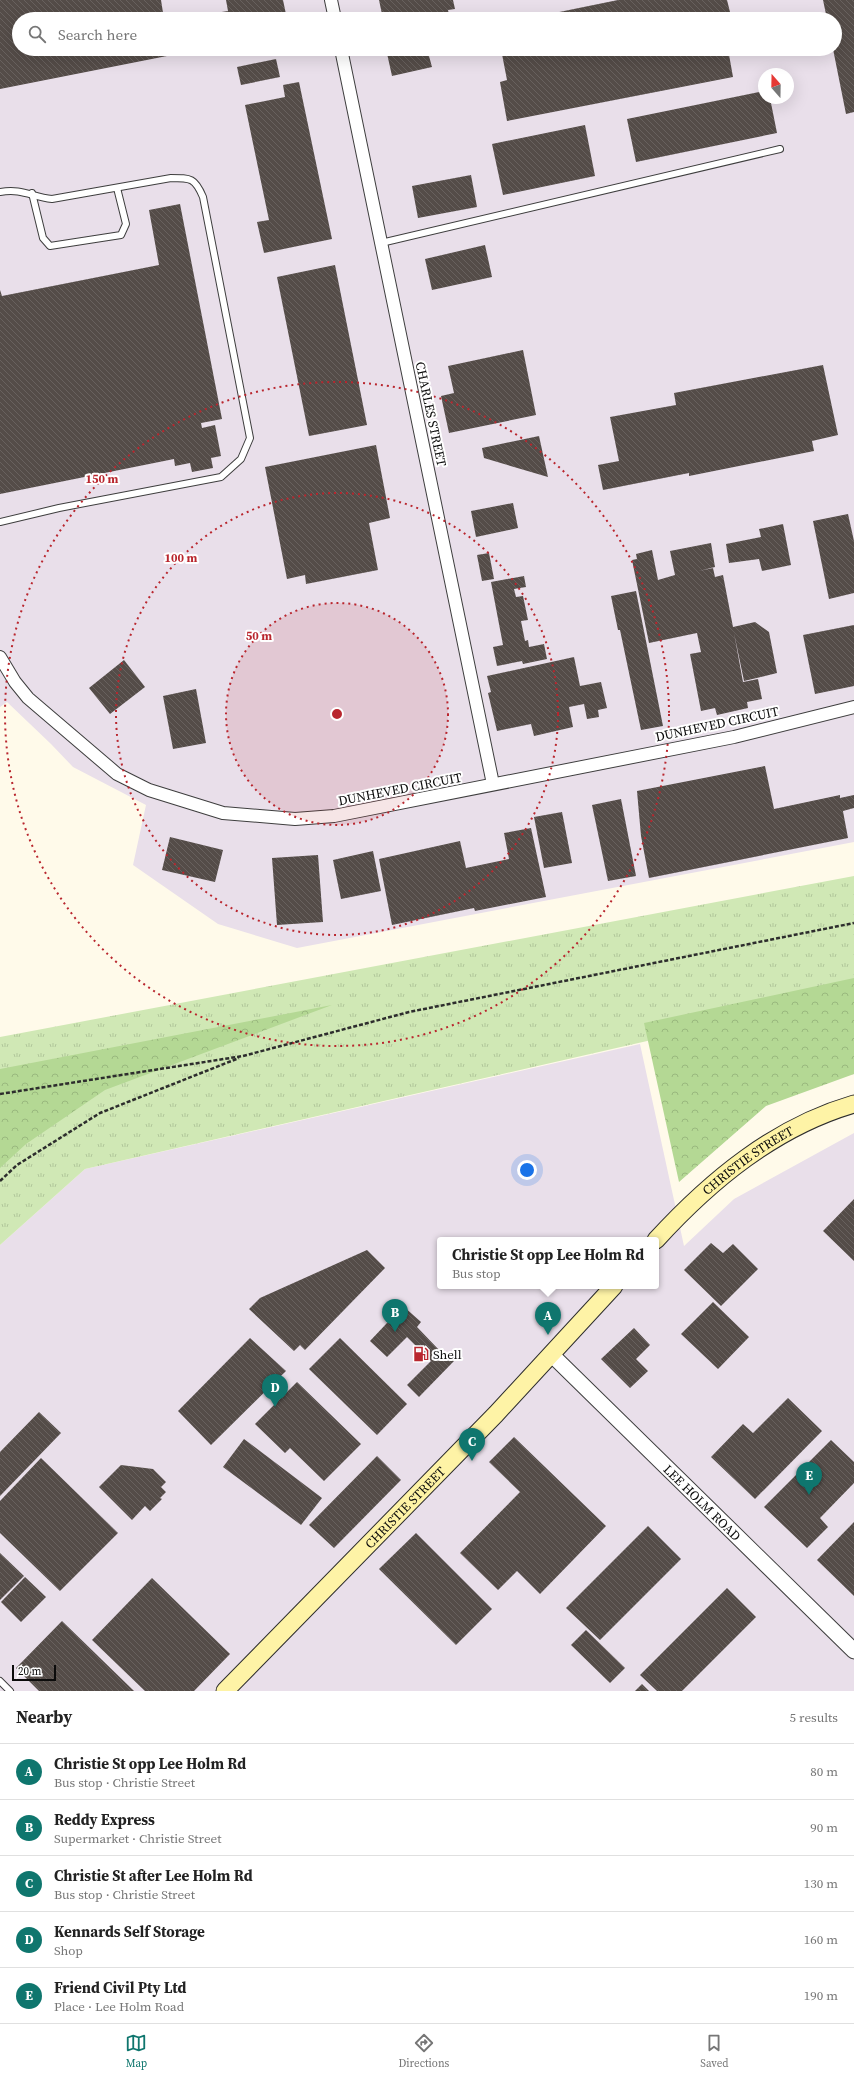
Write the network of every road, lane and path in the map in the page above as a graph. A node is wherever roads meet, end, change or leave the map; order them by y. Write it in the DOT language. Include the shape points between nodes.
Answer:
graph roads {
  1 [pos="331,0"];
  2 [pos="333,12"];
  3 [pos="342,56"];
  4 [pos="780,149"];
  5 [pos="117,188"];
  6 [pos="0,192"];
  7 [pos="32,193"];
  8 [pos="381,243"];
  9 [pos="0,522"];
  10 [pos="0,657"];
  11 [pos="854,707"];
  12 [pos="493,784"];
  13 [pos="854,922"];
  14 [pos="243,1056"];
  15 [pos="0,1094"];
  16 [pos="854,1104"];
  17 [pos="0,1181"];
  18 [pos="659,1237"];
  19 [pos="611,1289"];
  20 [pos="551,1354"];
  21 [pos="854,1652"];
  22 [pos="0,1681"];
  23 [pos="10,1691"];
  24 [pos="225,1691"];
  1 -- 2 [label="street"];
  3 -- 8 [label="street, CHARLES STREET"];
  4 -- 8 [label="lane"];
  5 -- 7 [label="lane" via="52,199"];
  5 -- 7 [label="lane" via="126,224 121,235 50,246 43,238"];
  5 -- 9 [label="lane" via="171,178 187,178 197,184 203,197 250,438 241,460 221,477"];
  6 -- 7 [label="lane" via="11,190"];
  8 -- 12 [label="street, CHARLES STREET"];
  10 -- 12 [label="street, DUNHEVED CIRCUIT" via="28,698 117,774 149,790 223,813 295,818 334,816"];
  11 -- 12 [label="street, DUNHEVED CIRCUIT" via="734,736"];
  13 -- 14 [label="path" via="409,1012"];
  14 -- 15 [label="path"];
  14 -- 17 [label="path" via="100,1113 17,1165"];
  16 -- 18 [label="main road, CHRISTIE STREET" via="791,1130 741,1161 700,1194"];
  19 -- 20 [label="main road, CHRISTIE STREET"];
  20 -- 21 [label="street, LEE HOLM ROAD"];
  20 -- 24 [label="main road, CHRISTIE STREET"];
  22 -- 23 [label="lane"];
}
